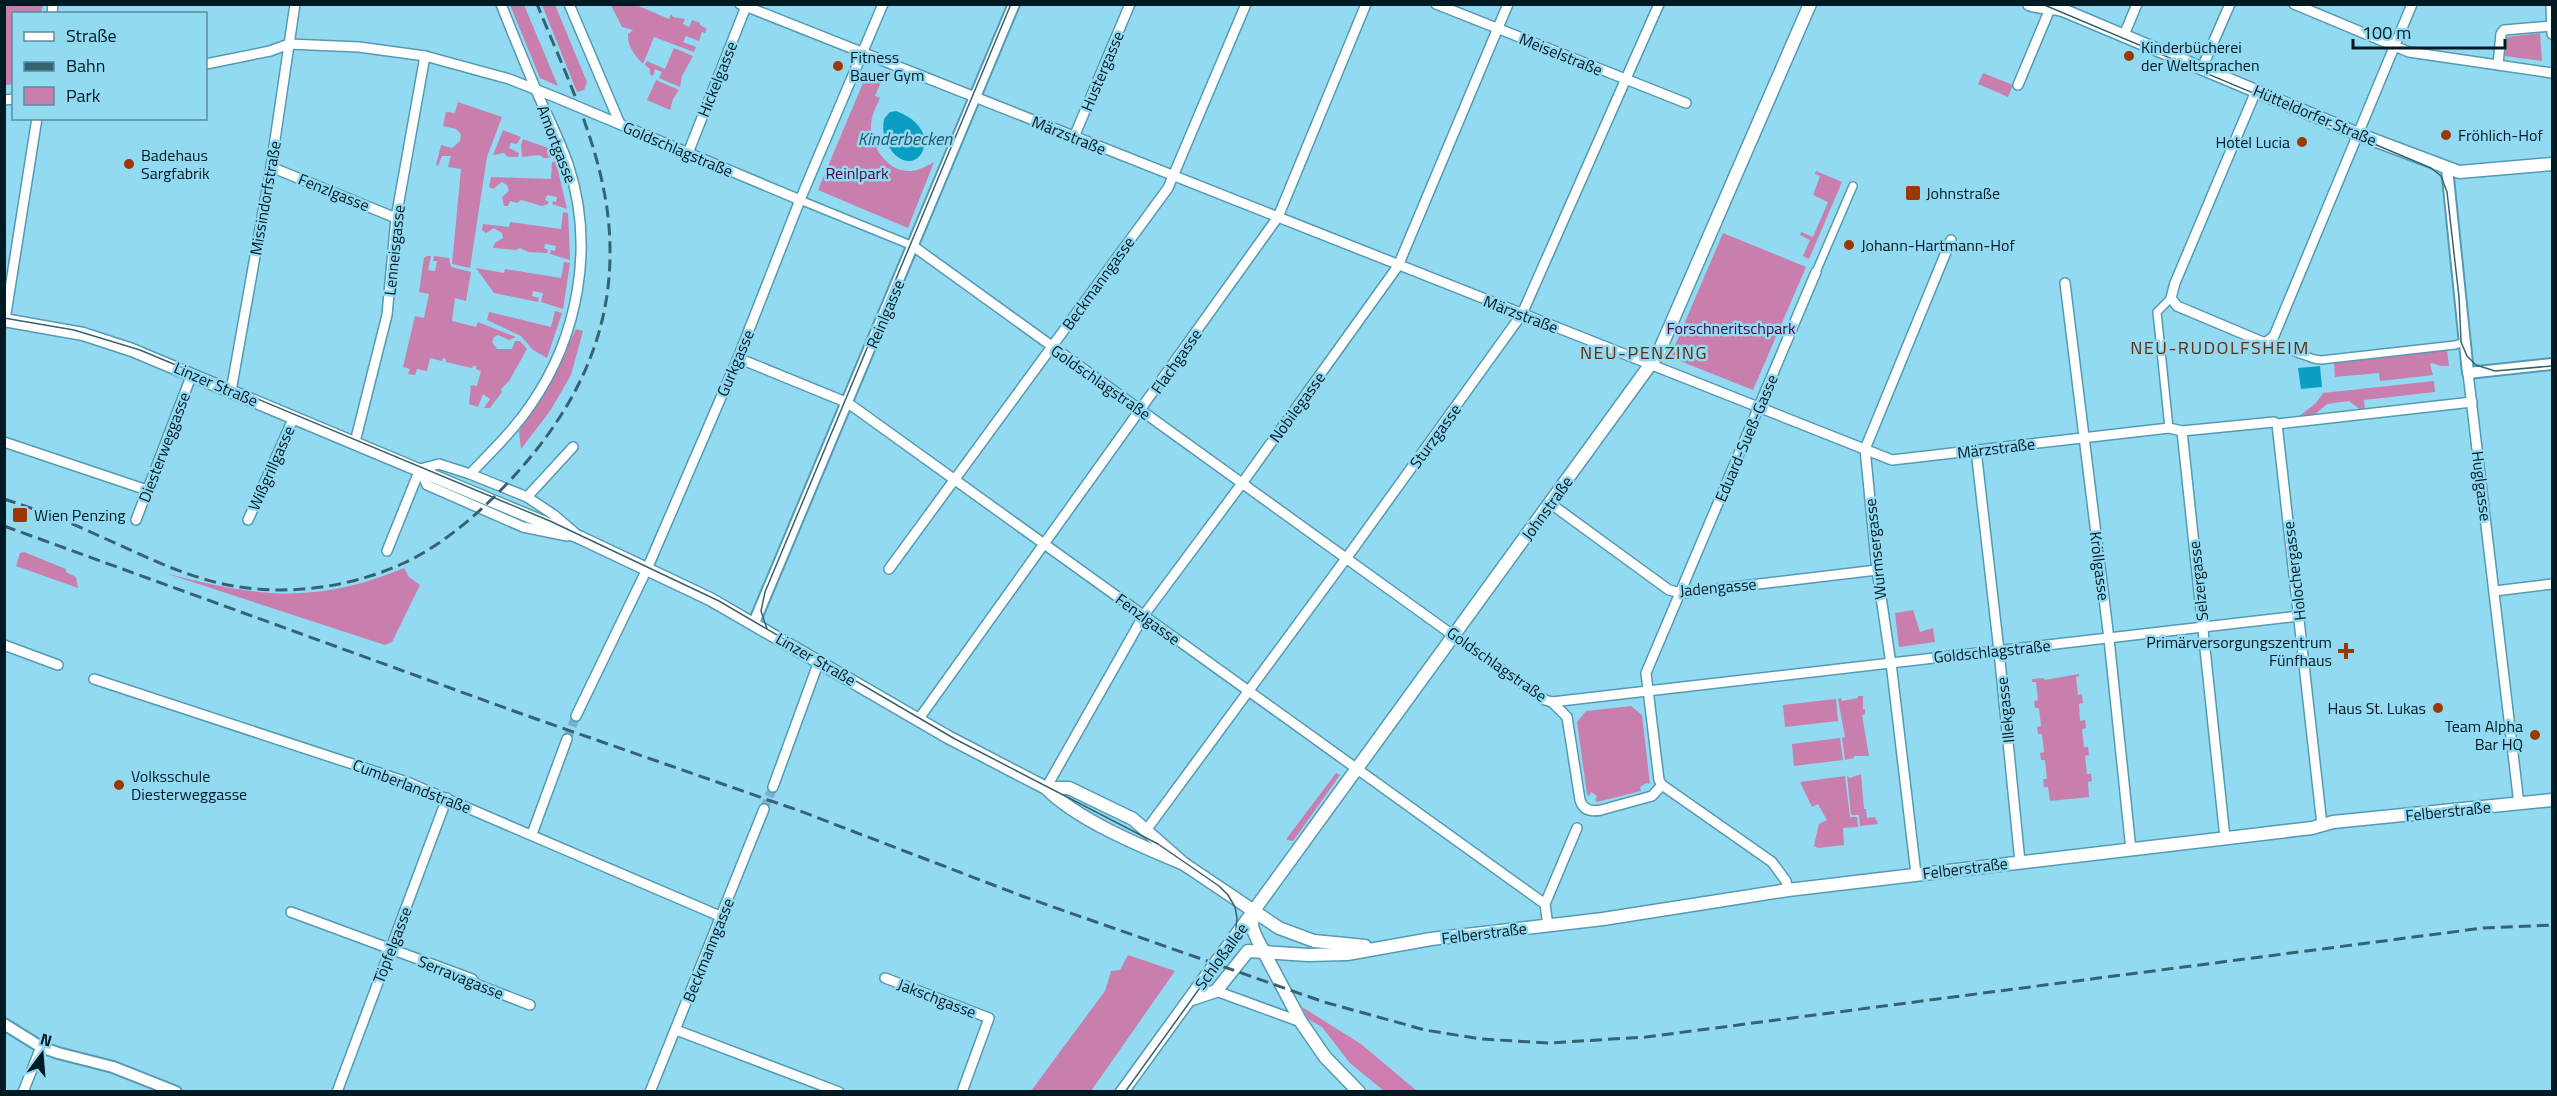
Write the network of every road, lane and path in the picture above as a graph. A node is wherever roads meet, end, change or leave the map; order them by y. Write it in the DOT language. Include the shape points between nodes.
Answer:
graph roads {
  1 [pos="295,4"];
  2 [pos="501,4"];
  3 [pos="569,4"];
  4 [pos="883,4"];
  5 [pos="1014,4"];
  6 [pos="1130,4"];
  7 [pos="1246,4"];
  8 [pos="1366,4"];
  9 [pos="1436,4"];
  10 [pos="1508,4"];
  11 [pos="1659,4"];
  12 [pos="1810,4"];
  13 [pos="2029,4"];
  14 [pos="2137,4"];
  15 [pos="2230,4"];
  16 [pos="2294,4"];
  17 [pos="2412,4"];
  18 [pos="2551,4"];
  19 [pos="744,5"];
  20 [pos="2051,5"];
  21 [pos="2552,26"];
  22 [pos="1498,29"];
  23 [pos="2553,34"];
  24 [pos="2124,35"];
  25 [pos="289,44"];
  26 [pos="2394,47"];
  27 [pos="862,53"];
  28 [pos="425,56"];
  29 [pos="207,64"];
  30 [pos="2498,64"];
  31 [pos="2202,68"];
  32 [pos="2553,73"];
  33 [pos="1627,80"];
  34 [pos="2018,85"];
  35 [pos="536,89"];
  36 [pos="2256,91"];
  37 [pos="975,97"];
  38 [pos="1686,103"];
  39 [pos="37,120"];
  40 [pos="620,124"];
  41 [pos="2358,134"];
  42 [pos="1074,137"];
  43 [pos="688,153"];
  44 [pos="2553,164"];
  45 [pos="271,167"];
  46 [pos="2447,168"];
  47 [pos="1174,176"];
  48 [pos="1853,186"];
  49 [pos="800,200"];
  50 [pos="1278,217"];
  51 [pos="396,218"];
  52 [pos="1951,240"];
  53 [pos="913,246"];
  54 [pos="1398,266"];
  55 [pos="1816,272"];
  56 [pos="2065,283"];
  57 [pos="2171,298"];
  58 [pos="1522,314"];
  59 [pos="5,320"];
  60 [pos="2272,338"];
  61 [pos="2464,342"];
  62 [pos="1051,347"];
  63 [pos="738,358"];
  64 [pos="1651,364"];
  65 [pos="2553,364"];
  66 [pos="2468,373"];
  67 [pos="192,374"];
  68 [pos="231,391"];
  69 [pos="2472,402"];
  70 [pos="848,404"];
  71 [pos="1759,407"];
  72 [pos="1142,409"];
  73 [pos="294,417"];
  74 [pos="2277,424"];
  75 [pos="2169,428"];
  76 [pos="2182,431"];
  77 [pos="2083,438"];
  78 [pos="4,442"];
  79 [pos="355,442"];
  80 [pos="573,447"];
  81 [pos="1865,449"];
  82 [pos="1976,450"];
  83 [pos="420,469"];
  84 [pos="470,474"];
  85 [pos="955,479"];
  86 [pos="1243,482"];
  87 [pos="147,490"];
  88 [pos="527,498"];
  89 [pos="1551,504"];
  90 [pos="136,520"];
  91 [pos="248,520"];
  92 [pos="581,538"];
  93 [pos="1044,543"];
  94 [pos="387,551"];
  95 [pos="1347,557"];
  96 [pos="647,569"];
  97 [pos="889,569"];
  98 [pos="1876,570"];
  99 [pos="2553,584"];
  100 [pos="2495,591"];
  101 [pos="1682,593"];
  102 [pos="1144,615"];
  103 [pos="2299,616"];
  104 [pos="754,623"];
  105 [pos="2204,627"];
  106 [pos="1454,636"];
  107 [pos="2109,639"];
  108 [pos="4,645"];
  109 [pos="1999,651"];
  110 [pos="819,661"];
  111 [pos="1889,662"];
  112 [pos="58,665"];
  113 [pos="94,679"];
  114 [pos="1248,690"];
  115 [pos="1648,690"];
  116 [pos="1552,702"];
  117 [pos="576,716"];
  118 [pos="918,720"];
  119 [pos="567,739"];
  120 [pos="1356,768"];
  121 [pos="1662,784"];
  122 [pos="773,787"];
  123 [pos="1046,788"];
  124 [pos="447,798"];
  125 [pos="2553,800"];
  126 [pos="2519,804"];
  127 [pos="764,808"];
  128 [pos="2322,825"];
  129 [pos="1577,828"];
  130 [pos="1147,830"];
  131 [pos="532,834"];
  132 [pos="2224,838"];
  133 [pos="2131,850"];
  134 [pos="2020,862"];
  135 [pos="1184,864"];
  136 [pos="1916,874"];
  137 [pos="1788,890"];
  138 [pos="1545,904"];
  139 [pos="291,912"];
  140 [pos="1253,912"];
  141 [pos="722,916"];
  142 [pos="1548,926"];
  143 [pos="1379,947"];
  144 [pos="390,949"];
  145 [pos="1263,951"];
  146 [pos="885,978"];
  147 [pos="1216,991"];
  148 [pos="1189,1000"];
  149 [pos="530,1005"];
  150 [pos="1301,1022"];
  151 [pos="4,1024"];
  152 [pos="676,1029"];
  153 [pos="41,1047"];
  154 [pos="22,1092"];
  155 [pos="176,1092"];
  156 [pos="337,1092"];
  157 [pos="650,1092"];
  158 [pos="839,1092"];
  159 [pos="962,1092"];
  160 [pos="1122,1092"];
  161 [pos="1359,1092"];
  1 -- 25 [label="street, Missindorfstraße"];
  2 -- 35 [label="street, Amortgasse"];
  3 -- 40 [label="street"];
  4 -- 27 [label="street, Gurkgasse"];
  5 -- 37 [label="street, Reinlgasse"];
  6 -- 42 [label="street, Hustergasse"];
  7 -- 47 [label="street, Beckmanngasse"];
  8 -- 50 [label="street, Flachgasse"];
  9 -- 22 [label="street, Meiselstraße"];
  10 -- 22 [label="street, Nobilegasse"];
  11 -- 33 [label="street, Sturzgasse"];
  12 -- 64 [label="main road, Johnstraße" via="1683,299"];
  13 -- 20 [label="main road, Hütteldorfer Straße" via="2037,8"];
  14 -- 24 [label="street"];
  15 -- 31 [label="street"];
  16 -- 26 [label="street"];
  17 -- 26 [label="street"];
  18 -- 21 [label="street"];
  19 -- 27 [label="street, Märzstraße"];
  19 -- 43 [label="street, Hickelgasse"];
  20 -- 24 [label="main road, Hütteldorfer Straße"];
  20 -- 34 [label="street"];
  21 -- 23 [label="street"];
  21 -- 30 [label="street" via="2504,30"];
  22 -- 33 [label="street, Meiselstraße"];
  22 -- 54 [label="street, Nobilegasse"];
  24 -- 31 [label="main road, Hütteldorfer Straße"];
  25 -- 28 [label="street" via="358,47"];
  25 -- 29 [label="street"];
  25 -- 45 [label="street, Missindorfstraße"];
  26 -- 30 [label="street"];
  26 -- 41 [label="street"];
  27 -- 37 [label="street, Märzstraße"];
  27 -- 49 [label="street, Gurkgasse"];
  28 -- 35 [label="street"];
  28 -- 51 [label="street, Lenneisgasse"];
  30 -- 32 [label="street"];
  31 -- 36 [label="main road, Hütteldorfer Straße"];
  33 -- 38 [label="street, Meiselstraße"];
  33 -- 58 [label="street, Sturzgasse"];
  35 -- 40 [label="street, Goldschlagstraße, bridge"];
  35 -- 84 [label="street, Amortgasse" via="563,150 575,190 581,240 578,290 566,336 539,394"];
  36 -- 41 [label="main road, Hütteldorfer Straße"];
  36 -- 57 [label="street"];
  37 -- 42 [label="street, Märzstraße"];
  37 -- 53 [label="street, Reinlgasse"];
  39 -- 59 [label="street"];
  40 -- 43 [label="street, Goldschlagstraße"];
  41 -- 46 [label="main road, Hütteldorfer Straße"];
  41 -- 60 [label="street"];
  42 -- 47 [label="street, Märzstraße"];
  43 -- 49 [label="street, Goldschlagstraße"];
  44 -- 46 [label="main road, Hütteldorfer Straße" via="2470,173"];
  45 -- 51 [label="street, Fenzlgasse"];
  45 -- 68 [label="street, Missindorfstraße"];
  46 -- 61 [label="street, Huglgasse"];
  47 -- 50 [label="street, Märzstraße"];
  47 -- 62 [label="street, Beckmanngasse"];
  48 -- 55 [label="street, Eduard-Sueß-Gasse"];
  49 -- 53 [label="street, Goldschlagstraße"];
  49 -- 63 [label="street, Gurkgasse"];
  50 -- 54 [label="street, Märzstraße"];
  50 -- 72 [label="street, Flachgasse"];
  51 -- 79 [label="street, Lenneisgasse" via="387,315"];
  52 -- 81 [label="street, Wurmsergasse"];
  53 -- 62 [label="street, Goldschlagstraße"];
  53 -- 70 [label="street, Reinlgasse"];
  54 -- 58 [label="street, Märzstraße"];
  54 -- 86 [label="street, Nobilegasse"];
  55 -- 71 [label="street, Eduard-Sueß-Gasse"];
  56 -- 77 [label="street, Kröllgasse"];
  57 -- 60 [label="street" via="2177,306 2259,342"];
  57 -- 75 [label="street" via="2157,312"];
  58 -- 64 [label="street, Märzstraße"];
  58 -- 95 [label="street, Sturzgasse"];
  59 -- 67 [label="main road, Linzer Straße" via="108,341"];
  60 -- 61 [label="street" via="2272,344 2321,360"];
  61 -- 66 [label="street, Huglgasse"];
  62 -- 72 [label="street, Goldschlagstraße"];
  62 -- 85 [label="street, Beckmanngasse"];
  63 -- 70 [label="street, Fenzlgasse"];
  63 -- 96 [label="street, Gurkgasse"];
  64 -- 71 [label="street, Märzstraße"];
  64 -- 89 [label="main road, Johnstraße"];
  65 -- 66 [label="street"];
  66 -- 69 [label="street, Huglgasse"];
  67 -- 68 [label="main road, Linzer Straße"];
  67 -- 87 [label="street, Diesterweggasse"];
  68 -- 73 [label="main road, Linzer Straße"];
  69 -- 74 [label="street, Märzstraße"];
  69 -- 100 [label="street, Huglgasse"];
  70 -- 85 [label="street, Fenzlgasse"];
  70 -- 104 [label="street, Reinlgasse"];
  71 -- 81 [label="street, Märzstraße"];
  71 -- 101 [label="street, Eduard-Sueß-Gasse"];
  72 -- 86 [label="street, Goldschlagstraße"];
  72 -- 93 [label="street, Flachgasse"];
  73 -- 79 [label="main road, Linzer Straße"];
  73 -- 91 [label="street, Wißgrillgasse"];
  74 -- 76 [label="street, Märzstraße"];
  74 -- 103 [label="street, Holochergasse"];
  75 -- 76 [label="street, Märzstraße"];
  75 -- 77 [label="street, Märzstraße"];
  76 -- 105 [label="street, Selzergasse"];
  77 -- 82 [label="street, Märzstraße"];
  77 -- 107 [label="street, Kröllgasse"];
  78 -- 87 [label="street"];
  79 -- 83 [label="main road, Linzer Straße"];
  80 -- 88 [label="street"];
  81 -- 82 [label="street, Märzstraße" via="1892,460"];
  81 -- 98 [label="street, Wurmsergasse"];
  82 -- 109 [label="street, Illekgasse"];
  83 -- 84 [label="street, Linzer Straße" via="439,464"];
  83 -- 92 [label="main road, Linzer Straße"];
  83 -- 94 [label="street"];
  84 -- 88 [label="street, Linzer Straße"];
  85 -- 93 [label="street, Fenzlgasse"];
  85 -- 97 [label="street, Beckmanngasse"];
  86 -- 95 [label="street, Goldschlagstraße"];
  86 -- 102 [label="street, Nobilegasse"];
  87 -- 90 [label="street, Diesterweggasse"];
  88 -- 92 [label="street, Linzer Straße"];
  89 -- 101 [label="street, Jadengasse" via="1669,590"];
  89 -- 106 [label="main road, Johnstraße"];
  92 -- 96 [label="main road, Linzer Straße"];
  93 -- 102 [label="street, Fenzlgasse"];
  93 -- 118 [label="street, Flachgasse"];
  95 -- 106 [label="street, Goldschlagstraße"];
  95 -- 114 [label="street, Sturzgasse"];
  96 -- 104 [label="main road, Linzer Straße"];
  96 -- 117 [label="street, Gurkgasse"];
  98 -- 101 [label="street, Jadengasse"];
  98 -- 111 [label="street, Wurmsergasse"];
  99 -- 100 [label="street"];
  100 -- 126 [label="street, Huglgasse"];
  101 -- 115 [label="street, Eduard-Sueß-Gasse" via="1646,673"];
  102 -- 114 [label="street, Fenzlgasse"];
  102 -- 123 [label="street, Nobilegasse"];
  103 -- 105 [label="street, Goldschlagstraße"];
  103 -- 128 [label="street, Holochergasse"];
  104 -- 110 [label="main road, Linzer Straße"];
  105 -- 107 [label="street, Goldschlagstraße"];
  105 -- 132 [label="street, Selzergasse"];
  106 -- 116 [label="street, Goldschlagstraße"];
  106 -- 120 [label="main road, Johnstraße"];
  107 -- 109 [label="street, Goldschlagstraße"];
  107 -- 133 [label="street, Kröllgasse"];
  108 -- 112 [label="street"];
  109 -- 111 [label="street, Goldschlagstraße"];
  109 -- 134 [label="street, Illekgasse"];
  110 -- 118 [label="main road, Linzer Straße"];
  110 -- 122 [label="street"];
  111 -- 115 [label="street, Goldschlagstraße"];
  111 -- 136 [label="street, Wurmsergasse"];
  113 -- 124 [label="street, Cumberlandstraße"];
  114 -- 120 [label="street, Fenzlgasse"];
  114 -- 130 [label="street, Sturzgasse"];
  115 -- 116 [label="street, Goldschlagstraße"];
  115 -- 121 [label="street, Eduard-Sueß-Gasse"];
  116 -- 121 [label="street, Goldschlagstraße" via="1568,721 1580,800 1586,809 1601,810 1652,796"];
  118 -- 123 [label="main road, Linzer Straße"];
  119 -- 131 [label="street"];
  120 -- 138 [label="street, Fenzlgasse"];
  120 -- 140 [label="main road, Johnstraße"];
  121 -- 137 [label="street" via="1772,862"];
  123 -- 130 [label="main road, Linzer Straße" via="1069,788 1087,795"];
  123 -- 135 [label="main road, Linzer Straße" via="1059,802 1136,844"];
  124 -- 131 [label="street, Cumberlandstraße"];
  124 -- 144 [label="street, Töpfelgasse"];
  125 -- 126 [label="main road, Felberstraße"];
  126 -- 128 [label="main road, Felberstraße"];
  127 -- 141 [label="street, Beckmanngasse"];
  128 -- 132 [label="main road, Felberstraße"];
  129 -- 138 [label="street"];
  130 -- 135 [label="main road, Linzer Straße"];
  131 -- 141 [label="street, Cumberlandstraße"];
  132 -- 133 [label="main road, Felberstraße"];
  133 -- 134 [label="main road, Felberstraße"];
  134 -- 136 [label="main road, Felberstraße"];
  135 -- 140 [label="main road, Linzer Straße"];
  136 -- 137 [label="main road, Felberstraße"];
  137 -- 142 [label="main road, Felberstraße"];
  138 -- 142 [label="street"];
  139 -- 144 [label="street, Serravagasse"];
  140 -- 143 [label="main road, Felberstraße" via="1314,941"];
  140 -- 145 [label="main road" via="1252,927"];
  140 -- 148 [label="main road, Schloßallee"];
  141 -- 152 [label="street, Beckmanngasse"];
  142 -- 143 [label="main road, Felberstraße"];
  143 -- 145 [label="main road, Felberstraße" via="1347,954"];
  144 -- 149 [label="street, Serravagasse"];
  144 -- 156 [label="street, Töpfelgasse"];
  145 -- 147 [label="main road, Schloßallee" via="1248,951"];
  145 -- 150 [label="main road"];
  146 -- 159 [label="street, Jakschgasse" via="989,1017"];
  147 -- 148 [label="main road, Schloßallee"];
  147 -- 150 [label="street"];
  148 -- 160 [label="main road, Schloßallee"];
  150 -- 161 [label="main road" via="1325,1057"];
  151 -- 153 [label="street"];
  152 -- 157 [label="street, Beckmanngasse"];
  152 -- 158 [label="street"];
  153 -- 154 [label="street"];
  153 -- 155 [label="street" via="113,1067"];
}
